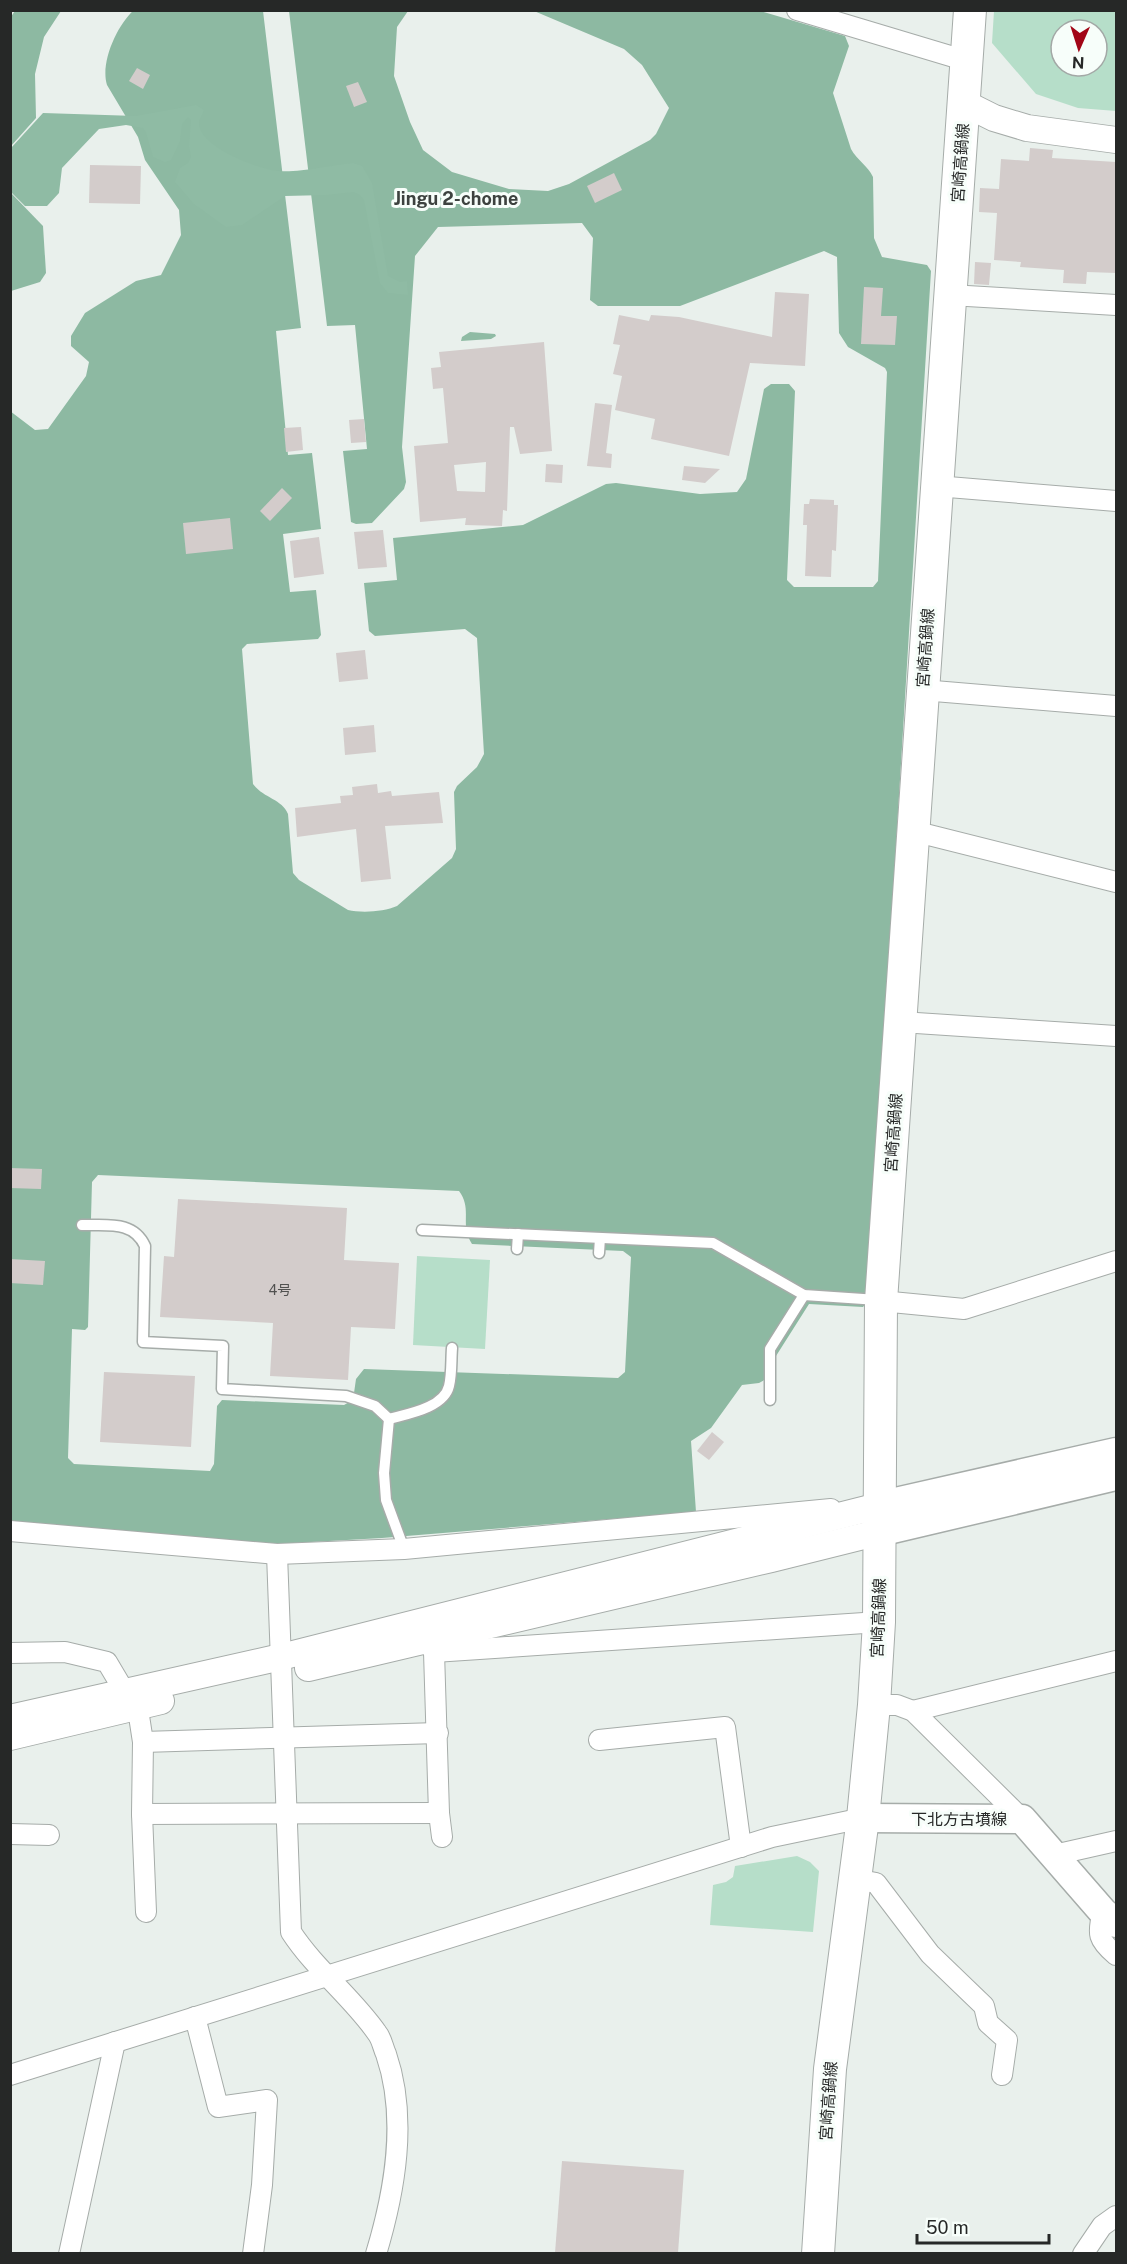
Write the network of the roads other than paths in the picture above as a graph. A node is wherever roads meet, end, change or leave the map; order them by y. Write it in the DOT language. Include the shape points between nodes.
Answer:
graph roads {
  1 [pos="797,10"];
  2 [pos="970,10"];
  3 [pos="967,61"];
  4 [pos="964,103"];
  5 [pos="1116,141"];
  6 [pos="950,295"];
  7 [pos="1116,305"];
  8 [pos="936,486"];
  9 [pos="1116,501"];
  10 [pos="922,690"];
  11 [pos="1116,706"];
  12 [pos="913,831"];
  13 [pos="1116,882"];
  14 [pos="901,1022"];
  15 [pos="1116,1036"];
  16 [pos="82,1225"];
  17 [pos="422,1230"];
  18 [pos="518,1234"];
  19 [pos="600,1238"];
  20 [pos="517,1249"];
  21 [pos="599,1253"];
  22 [pos="1116,1261"];
  23 [pos="804,1295"];
  24 [pos="881,1301"];
  25 [pos="452,1348"];
  26 [pos="770,1400"];
  27 [pos="389,1419"];
  28 [pos="1116,1452"];
  29 [pos="1116,1476"];
  30 [pos="879,1519"];
  31 [pos="10,1531"];
  32 [pos="404,1549"];
  33 [pos="277,1554"];
  34 [pos="879,1622"];
  35 [pos="431,1646"];
  36 [pos="10,1653"];
  37 [pos="1116,1661"];
  38 [pos="281,1666"];
  39 [pos="129,1700"];
  40 [pos="873,1706"];
  41 [pos="913,1711"];
  42 [pos="10,1719"];
  43 [pos="438,1732"];
  44 [pos="10,1737"];
  45 [pos="284,1738"];
  46 [pos="599,1740"];
  47 [pos="143,1742"];
  48 [pos="440,1813"];
  49 [pos="286,1814"];
  50 [pos="142,1815"];
  51 [pos="863,1818"];
  52 [pos="1022,1820"];
  53 [pos="10,1834"];
  54 [pos="49,1835"];
  55 [pos="442,1837"];
  56 [pos="1116,1840"];
  57 [pos="741,1847"];
  58 [pos="1054,1855"];
  59 [pos="855,1879"];
  60 [pos="146,1912"];
  61 [pos="1110,1918"];
  62 [pos="930,1954"];
  63 [pos="1116,1955"];
  64 [pos="931,1975"];
  65 [pos="327,1976"];
  66 [pos="195,2017"];
  67 [pos="115,2042"];
  68 [pos="10,2074"];
  69 [pos="1002,2075"];
  70 [pos="1116,2216"];
  71 [pos="69,2253"];
  72 [pos="253,2253"];
  73 [pos="376,2253"];
  74 [pos="818,2253"];
  75 [pos="1083,2253"];
  1 -- 3 [label="street"];
  2 -- 3 [label="main road, 宮崎高鍋線"];
  3 -- 4 [label="main road, 宮崎高鍋線"];
  4 -- 5 [label="street" via="1027,128"];
  4 -- 6 [label="main road, 宮崎高鍋線"];
  6 -- 7 [label="street"];
  6 -- 8 [label="main road, 宮崎高鍋線"];
  8 -- 9 [label="street"];
  8 -- 10 [label="main road, 宮崎高鍋線"];
  10 -- 11 [label="street"];
  10 -- 12 [label="main road, 宮崎高鍋線"];
  12 -- 13 [label="street"];
  12 -- 14 [label="main road, 宮崎高鍋線"];
  14 -- 15 [label="street"];
  14 -- 24 [label="main road, 宮崎高鍋線"];
  16 -- 27 [label="lane" via="127,1227 140,1234 145,1246 143,1342 223,1346 222,1389 346,1396 375,1406"];
  17 -- 18 [label="lane"];
  18 -- 19 [label="lane"];
  18 -- 20 [label="lane"];
  19 -- 21 [label="lane"];
  19 -- 23 [label="lane" via="713,1243"];
  22 -- 24 [label="street" via="964,1309"];
  23 -- 24 [label="lane"];
  23 -- 26 [label="lane" via="770,1349"];
  24 -- 30 [label="main road, 宮崎高鍋線"];
  25 -- 27 [label="lane" via="449,1389 435,1404"];
  27 -- 32 [label="lane" via="386,1500"];
  28 -- 30 [label="main road"];
  29 -- 30 [label="main road"];
  30 -- 32 [label="street" via="834,1509"];
  30 -- 34 [label="main road, 宮崎高鍋線"];
  30 -- 35 [label="street"];
  30 -- 38 [label="street"];
  31 -- 33 [label="street"];
  32 -- 33 [label="street"];
  33 -- 38 [label="street"];
  34 -- 35 [label="street"];
  34 -- 40 [label="main road, 宮崎高鍋線"];
  35 -- 38 [label="street"];
  35 -- 43 [label="street"];
  36 -- 39 [label="street" via="65,1652 107,1662"];
  37 -- 41 [label="street"];
  38 -- 39 [label="street"];
  38 -- 45 [label="street"];
  39 -- 42 [label="street"];
  39 -- 44 [label="street"];
  39 -- 47 [label="street" via="140,1716"];
  40 -- 41 [label="street" via="897,1705"];
  40 -- 51 [label="main road, 宮崎高鍋線"];
  41 -- 52 [label="street"];
  43 -- 45 [label="street"];
  43 -- 48 [label="street"];
  45 -- 47 [label="street"];
  45 -- 49 [label="street"];
  46 -- 57 [label="street" via="725,1726"];
  47 -- 50 [label="street"];
  48 -- 49 [label="street"];
  48 -- 55 [label="street"];
  49 -- 50 [label="street"];
  49 -- 65 [label="street" via="291,1932"];
  50 -- 60 [label="street"];
  51 -- 52 [label="main road, 下北方古墳線"];
  51 -- 57 [label="street"];
  51 -- 59 [label="main road, 宮崎高鍋線"];
  52 -- 58 [label="main road, 下北方古墳線"];
  53 -- 54 [label="street"];
  56 -- 58 [label="street"];
  57 -- 65 [label="street"];
  58 -- 61 [label="main road, 下北方古墳線"];
  59 -- 62 [label="street" via="876,1883"];
  59 -- 74 [label="main road, 宮崎高鍋線" via="830,2069"];
  61 -- 63 [label="street" via="1098,1929 1101,1939"];
  62 -- 64 [label="street"];
  62 -- 69 [label="street" via="984,2006 988,2023 1007,2040"];
  65 -- 66 [label="street"];
  65 -- 73 [label="street" via="379,2035 397,2097 395,2162 388,2213"];
  66 -- 67 [label="street"];
  66 -- 72 [label="street" via="218,2107 267,2100"];
  67 -- 68 [label="street"];
  67 -- 71 [label="street"];
  70 -- 75 [label="street" via="1102,2226"];
}
